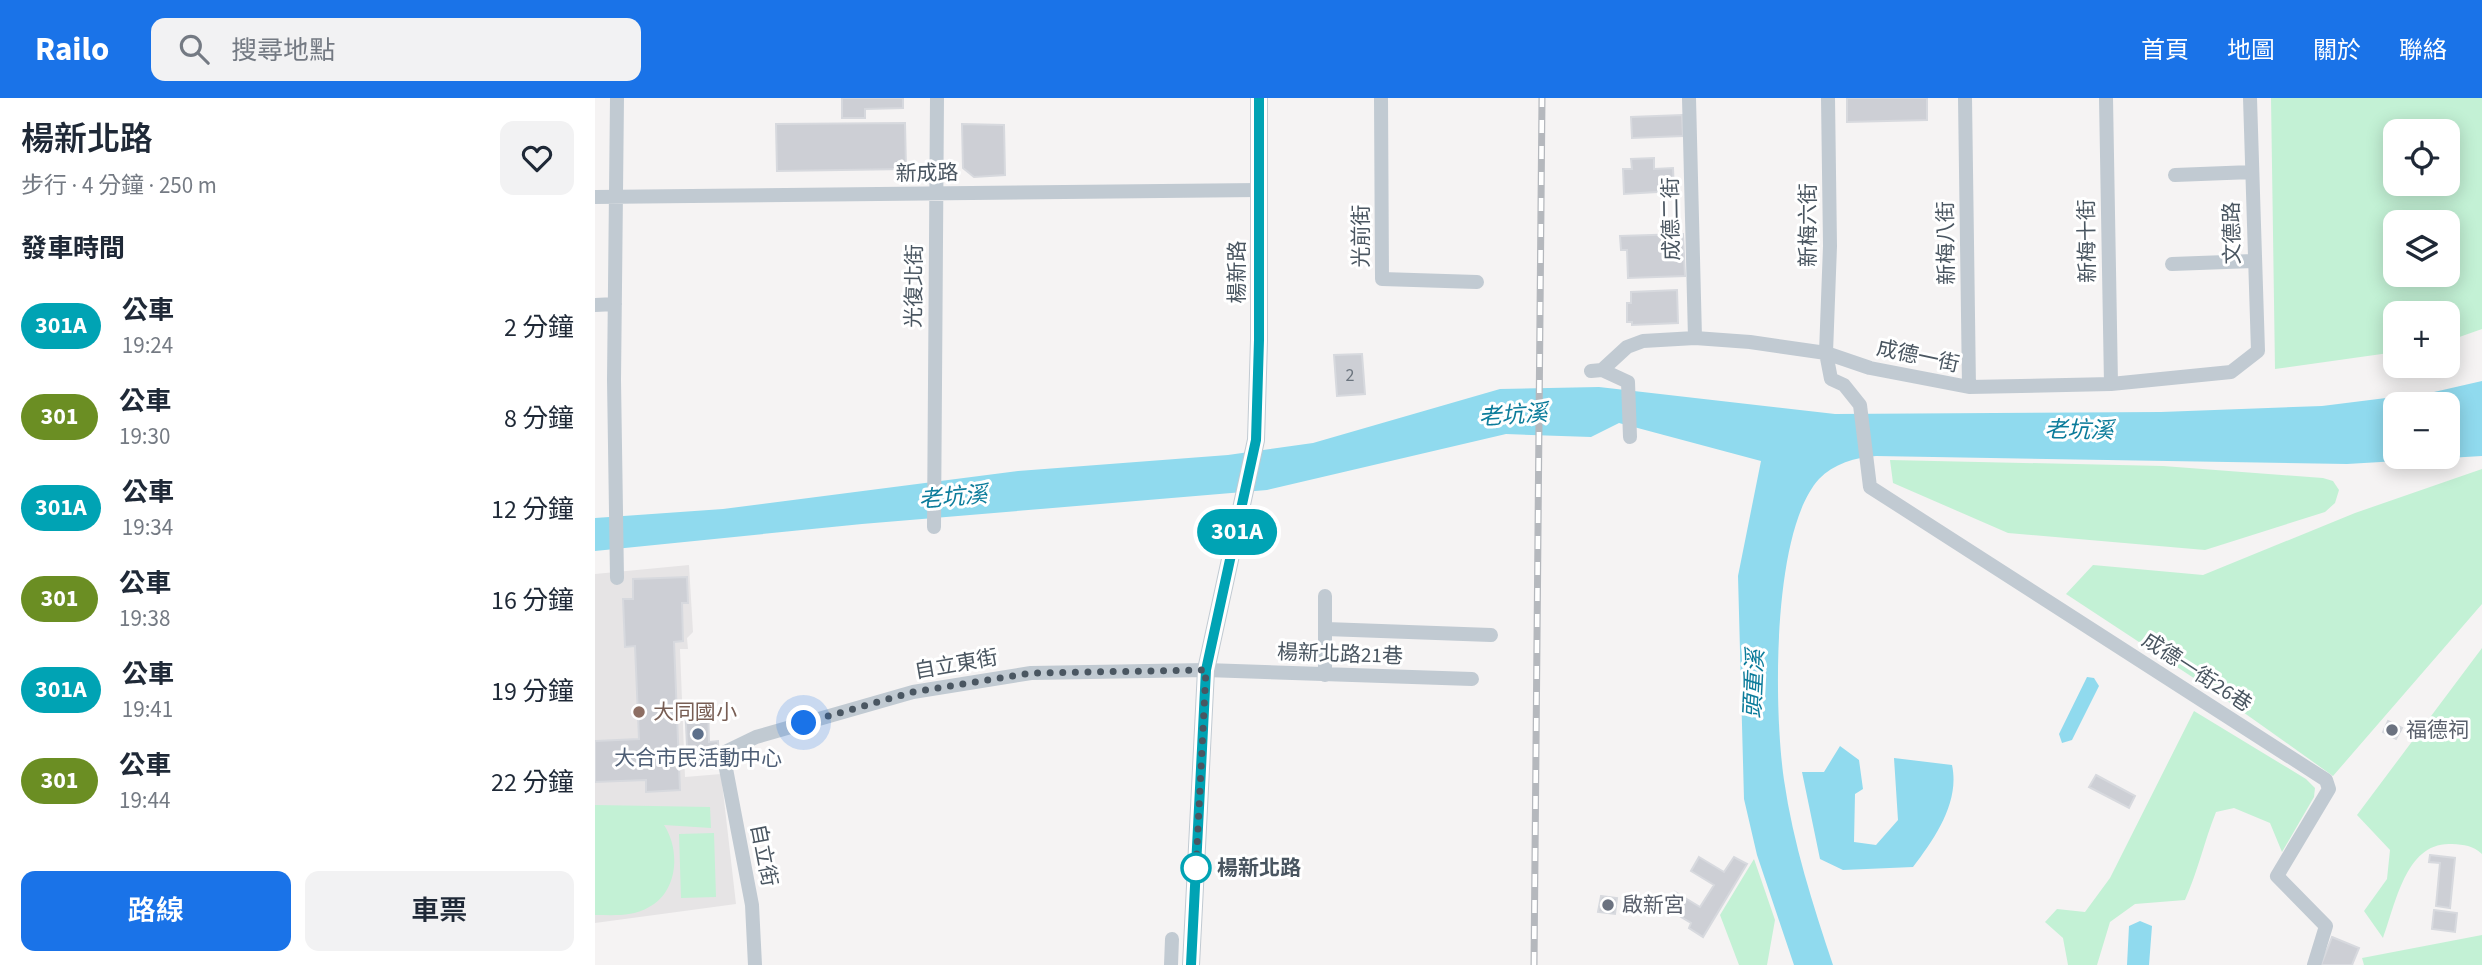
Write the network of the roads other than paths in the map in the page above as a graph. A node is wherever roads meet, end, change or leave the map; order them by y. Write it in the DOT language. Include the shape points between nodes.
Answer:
graph roads {
  1 [pos="617,98"];
  2 [pos="937,98"];
  3 [pos="1259,98"];
  4 [pos="1381,98"];
  5 [pos="1689,98"];
  6 [pos="1828,98"];
  7 [pos="1965,98"];
  8 [pos="2106,98"];
  9 [pos="2250,98"];
  10 [pos="2252,172"];
  11 [pos="2175,176"];
  12 [pos="1259,190"];
  13 [pos="936,194"];
  14 [pos="595,197"];
  15 [pos="616,197"];
  16 [pos="2253,261"];
  17 [pos="2172,264"];
  18 [pos="1477,282"];
  19 [pos="615,304"];
  20 [pos="595,305"];
  21 [pos="1695,338"];
  22 [pos="1826,353"];
  23 [pos="2247,362"];
  24 [pos="2111,384"];
  25 [pos="1969,387"];
  26 [pos="1630,437"];
  27 [pos="933,523"];
  28 [pos="617,578"];
  29 [pos="1325,596"];
  30 [pos="1327,629"];
  31 [pos="1491,635"];
  32 [pos="1206,670"];
  33 [pos="1325,675"];
  34 [pos="1472,679"];
  35 [pos="723,753"];
  36 [pos="1172,939"];
  37 [pos="755,965"];
  38 [pos="1171,965"];
  39 [pos="1191,965"];
  40 [pos="2314,965"];
  1 -- 15 [label="street"];
  2 -- 13 [label="street, 光復北街"];
  3 -- 12 [label="street, 楊新路"];
  4 -- 18 [label="street, 光前街" via="1382,279"];
  5 -- 21 [label="street, 成德二街"];
  6 -- 22 [label="street, 新梅六街"];
  7 -- 25 [label="street, 新梅八街"];
  8 -- 24 [label="street, 新梅十街"];
  9 -- 10 [label="street, 文德路"];
  10 -- 11 [label="street"];
  10 -- 16 [label="street, 文德路"];
  12 -- 13 [label="street, 新成路"];
  12 -- 32 [label="street, 楊新路" via="1255,446"];
  13 -- 15 [label="street, 新成路"];
  13 -- 27 [label="street, 光復北街"];
  14 -- 15 [label="street, 新成路"];
  15 -- 19 [label="street"];
  16 -- 17 [label="street"];
  16 -- 23 [label="street, 文德路" via="2258,351"];
  19 -- 20 [label="street"];
  19 -- 28 [label="street"];
  21 -- 22 [label="street, 成德一街"];
  21 -- 26 [label="street, 成德一街" via="1643,341 1627,347 1597,371 1628,382"];
  22 -- 25 [label="street, 成德一街" via="1870,368"];
  22 -- 40 [label="street, 成德一街26巷" via="1831,379 1844,385 1860,405 1870,487 2326,780 2329,789 2277,876 2326,926"];
  23 -- 24 [label="street, 成德一街" via="2231,372"];
  24 -- 25 [label="street, 成德一街"];
  29 -- 30 [label="street"];
  30 -- 31 [label="street"];
  30 -- 33 [label="street"];
  32 -- 33 [label="street, 楊新北路21巷"];
  32 -- 35 [label="street, 自立東街" via="1031,673 939,688 756,737"];
  32 -- 39 [label="street"];
  33 -- 34 [label="street, 楊新北路21巷"];
  35 -- 37 [label="street, 自立街" via="752,905"];
  36 -- 38 [label="street"];
}
